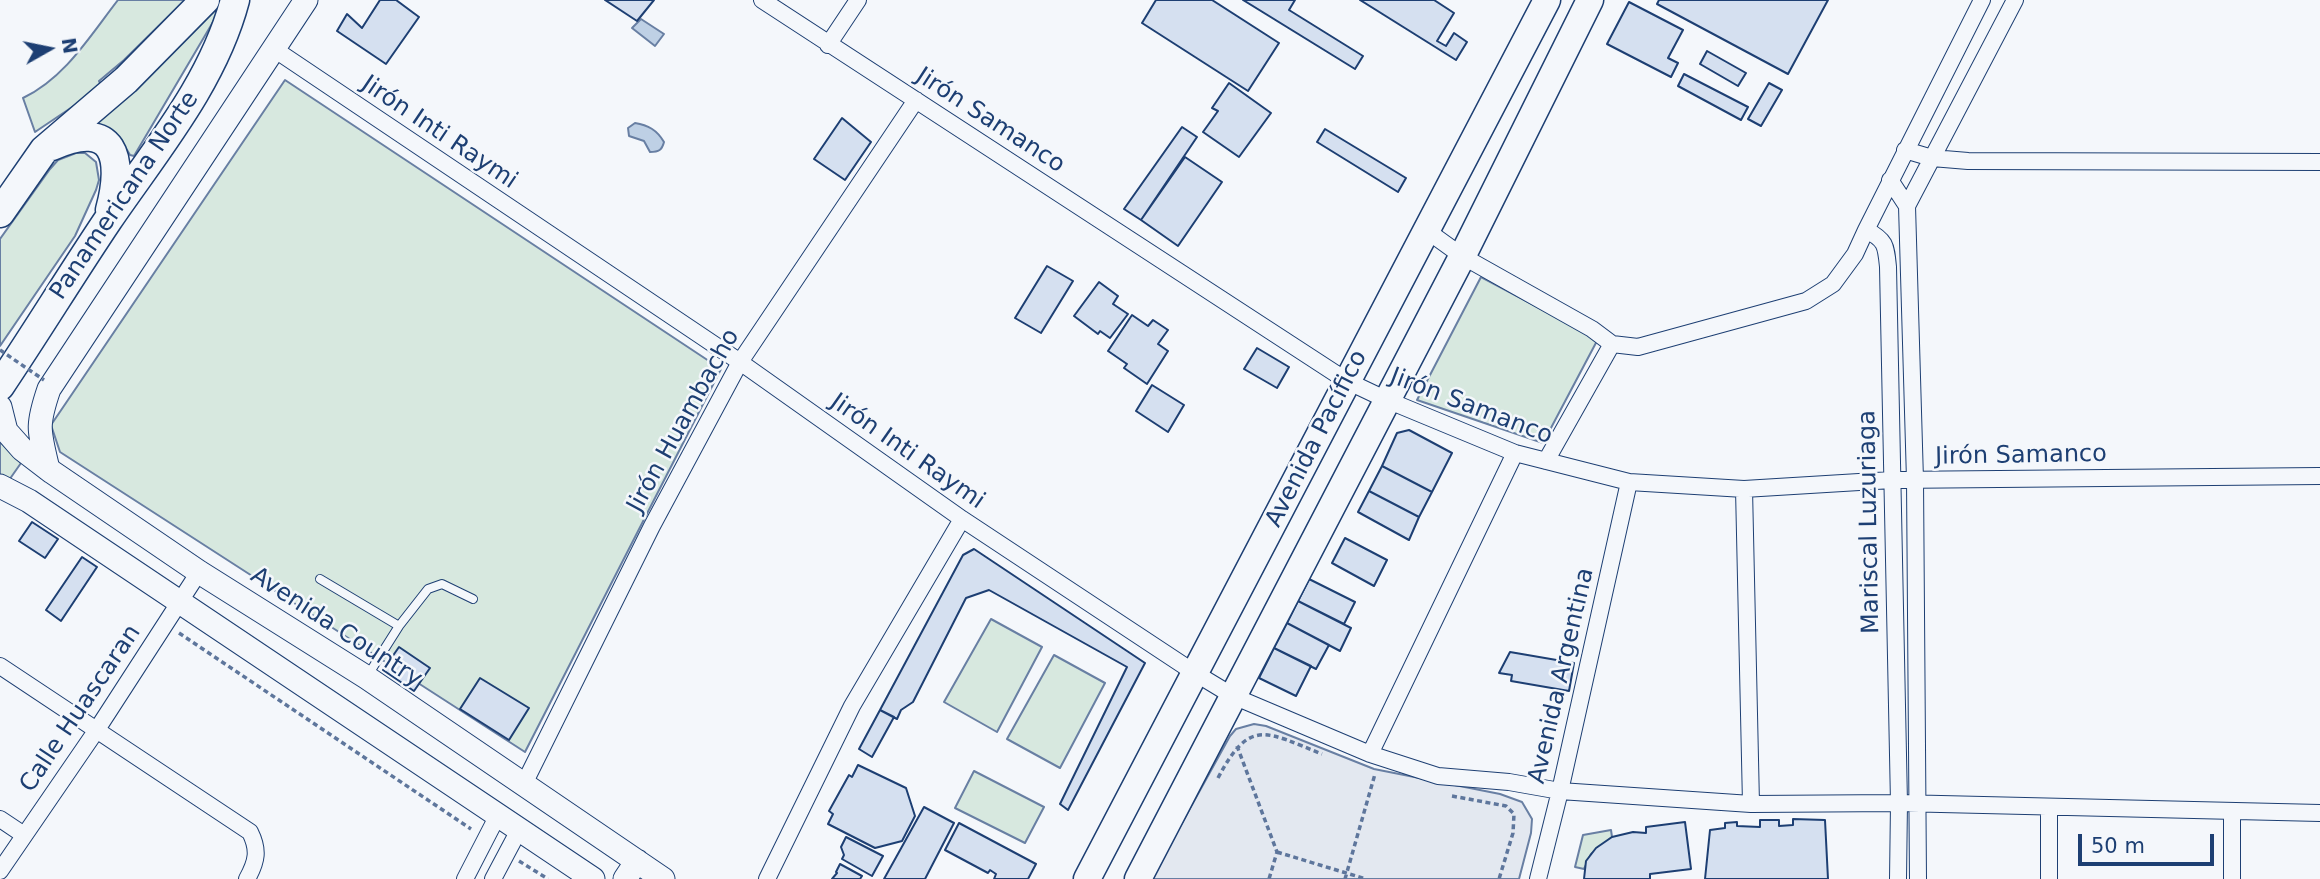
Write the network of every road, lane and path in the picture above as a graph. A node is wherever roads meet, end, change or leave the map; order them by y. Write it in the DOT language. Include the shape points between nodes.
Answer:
graph roads {
  1 [pos="205,0"];
  2 [pos="236,0"];
  3 [pos="306,0"];
  4 [pos="762,0"];
  5 [pos="858,0"];
  6 [pos="1547,0"];
  7 [pos="1590,0"];
  8 [pos="1982,0"];
  9 [pos="2015,0"];
  10 [pos="828,45"];
  11 [pos="274,49"];
  12 [pos="916,100"];
  13 [pos="44,150"];
  14 [pos="1905,150"];
  15 [pos="1933,158"];
  16 [pos="2320,162"];
  17 [pos="1890,180"];
  18 [pos="1907,206"];
  19 [pos="0,213"];
  20 [pos="108,220"];
  21 [pos="1426,230"];
  22 [pos="1866,230"];
  23 [pos="1462,256"];
  24 [pos="1612,344"];
  25 [pos="0,350"];
  26 [pos="740,362"];
  27 [pos="44,380"];
  28 [pos="1347,381"];
  29 [pos="1,394"];
  30 [pos="1387,400"];
  31 [pos="1515,453"];
  32 [pos="1546,461"];
  33 [pos="48,469"];
  34 [pos="2320,476"];
  35 [pos="1892,480"];
  36 [pos="1915,480"];
  37 [pos="1629,482"];
  38 [pos="0,486"];
  39 [pos="1744,489"];
  40 [pos="0,499"];
  41 [pos="26,499"];
  42 [pos="122,518"];
  43 [pos="962,519"];
  44 [pos="97,547"];
  45 [pos="199,572"];
  46 [pos="320,579"];
  47 [pos="473,599"];
  48 [pos="179,603"];
  49 [pos="166,624"];
  50 [pos="399,625"];
  51 [pos="0,666"];
  52 [pos="1195,673"];
  53 [pos="366,677"];
  54 [pos="1233,696"];
  55 [pos="417,712"];
  56 [pos="96,731"];
  57 [pos="395,744"];
  58 [pos="1237,746"];
  59 [pos="1370,754"];
  60 [pos="1324,755"];
  61 [pos="1375,774"];
  62 [pos="524,784"];
  63 [pos="1213,787"];
  64 [pos="1560,791"];
  65 [pos="1447,794"];
  66 [pos="1899,803"];
  67 [pos="1919,803"];
  68 [pos="1751,804"];
  69 [pos="2049,807"];
  70 [pos="2232,811"];
  71 [pos="2320,813"];
  72 [pos="498,815"];
  73 [pos="0,819"];
  74 [pos="471,829"];
  75 [pos="519,830"];
  76 [pos="24,835"];
  77 [pos="1277,852"];
  78 [pos="517,859"];
  79 [pos="631,870"];
  80 [pos="0,871"];
  81 [pos="1347,873"];
  82 [pos="247,879"];
  83 [pos="465,879"];
  84 [pos="493,879"];
  85 [pos="548,879"];
  86 [pos="593,879"];
  87 [pos="663,879"];
  88 [pos="767,879"];
  89 [pos="1087,879"];
  90 [pos="1138,879"];
  91 [pos="1269,879"];
  92 [pos="1345,879"];
  93 [pos="1366,879"];
  94 [pos="1499,879"];
  95 [pos="1538,879"];
  96 [pos="1898,879"];
  97 [pos="1918,879"];
  98 [pos="2049,879"];
  99 [pos="2232,879"];
  1 -- 13 [label="highway" via="126,80"];
  2 -- 20 [label="highway, Panamericana Norte" via="201,82"];
  3 -- 11 [label="main road"];
  4 -- 10 [label="street, Jirón Samanco"];
  5 -- 10 [label="street"];
  6 -- 21 [label="main road, Avenida Pacífico"];
  7 -- 23 [label="main road, Avenida Pacífico"];
  8 -- 14 [label="street"];
  9 -- 15 [label="street"];
  10 -- 12 [label="street, Jirón Samanco"];
  11 -- 26 [label="street, Jirón Inti Raymi"];
  11 -- 33 [label="main road" via="49,388 38,428"];
  12 -- 26 [label="street, Jirón Huambacho"];
  12 -- 28 [label="street, Jirón Samanco"];
  13 -- 19 [label="highway"];
  13 -- 20 [label="highway" via="82,137 103,142 111,150 117,171"];
  14 -- 15 [label="street"];
  14 -- 17 [label="street"];
  15 -- 16 [label="street"];
  15 -- 18 [label="street"];
  17 -- 18 [label="street"];
  17 -- 22 [label="street"];
  18 -- 36 [label="street, Mariscal Luzuriaga"];
  20 -- 29 [label="highway, Panamericana Norte"];
  21 -- 23 [label="street"];
  21 -- 28 [label="main road, Avenida Pacífico"];
  22 -- 24 [label="street" via="1833,284 1807,301 1638,347"];
  22 -- 35 [label="street, Mariscal Luzuriaga" via="1880,237 1888,267"];
  23 -- 24 [label="street"];
  23 -- 30 [label="main road, Avenida Pacífico"];
  24 -- 32 [label="street"];
  25 -- 27 [label="path, bridge"];
  26 -- 43 [label="street, Jirón Inti Raymi"];
  26 -- 62 [label="street, Jirón Huambacho" via="652,526"];
  28 -- 30 [label="street, Jirón Samanco"];
  28 -- 52 [label="main road, Avenida Pacífico"];
  29 -- 33 [label="main road, Avenida Country" via="6,431"];
  30 -- 31 [label="street, Jirón Samanco"];
  30 -- 54 [label="main road, Avenida Pacífico"];
  31 -- 32 [label="street, Jirón Samanco"];
  31 -- 59 [label="street"];
  32 -- 37 [label="street, Jirón Samanco"];
  33 -- 42 [label="main road, Avenida Country"];
  34 -- 36 [label="street, Jirón Samanco"];
  35 -- 36 [label="street, Jirón Samanco"];
  35 -- 39 [label="street, Jirón Samanco"];
  35 -- 66 [label="street, Mariscal Luzuriaga"];
  36 -- 67 [label="street, Mariscal Luzuriaga"];
  37 -- 39 [label="street, Jirón Samanco"];
  37 -- 64 [label="street, Avenida Argentina"];
  38 -- 41 [label="main road"];
  39 -- 68 [label="street"];
  40 -- 41 [label="main road"];
  41 -- 44 [label="main road"];
  42 -- 44 [label="main road" via="126,532 121,545"];
  42 -- 45 [label="main road, Avenida Country"];
  43 -- 52 [label="street, Jirón Inti Raymi"];
  43 -- 88 [label="street" via="852,706"];
  44 -- 48 [label="main road"];
  45 -- 48 [label="street, Calle Huascaran"];
  45 -- 53 [label="main road, Avenida Country"];
  46 -- 50 [label="lane"];
  47 -- 50 [label="lane" via="442,584 428,589"];
  48 -- 49 [label="street, Calle Huascaran"];
  48 -- 57 [label="main road"];
  49 -- 56 [label="street, Calle Huascaran"];
  49 -- 74 [label="path"];
  50 -- 53 [label="lane"];
  51 -- 56 [label="street"];
  52 -- 54 [label="street, Jirón Inti Raymi"];
  52 -- 89 [label="main road, Avenida Pacífico"];
  53 -- 55 [label="main road, Avenida Country"];
  54 -- 59 [label="street, Jirón Inti Raymi"];
  54 -- 90 [label="main road, Avenida Pacífico"];
  55 -- 57 [label="main road"];
  55 -- 62 [label="main road, Avenida Country"];
  56 -- 76 [label="street, Calle Huascaran"];
  56 -- 82 [label="street" via="250,832 256,862"];
  57 -- 72 [label="main road"];
  58 -- 60 [label="path" via="1247,738 1273,735"];
  58 -- 63 [label="path"];
  58 -- 77 [label="path"];
  59 -- 64 [label="street, Jirón Inti Raymi" via="1438,776"];
  61 -- 81 [label="path"];
  62 -- 79 [label="main road, Avenida Country"];
  64 -- 68 [label="street, Jirón Inti Raymi"];
  64 -- 95 [label="street, Avenida Argentina"];
  65 -- 94 [label="path" via="1511,809 1514,824"];
  66 -- 67 [label="street, Jirón Inti Raymi"];
  66 -- 68 [label="street, Jirón Inti Raymi"];
  66 -- 96 [label="street, Mariscal Luzuriaga"];
  67 -- 69 [label="street, Jirón Inti Raymi"];
  67 -- 97 [label="street, Mariscal Luzuriaga"];
  69 -- 70 [label="street, Jirón Inti Raymi"];
  69 -- 98 [label="street"];
  70 -- 71 [label="street, Jirón Inti Raymi"];
  70 -- 99 [label="street"];
  72 -- 75 [label="main road"];
  72 -- 83 [label="street"];
  73 -- 76 [label="street"];
  75 -- 84 [label="street"];
  75 -- 86 [label="main road"];
  76 -- 80 [label="street, Calle Huascaran"];
  77 -- 81 [label="path"];
  77 -- 91 [label="path"];
  78 -- 85 [label="path"];
  79 -- 87 [label="main road, Avenida Country"];
  81 -- 92 [label="path"];
  81 -- 93 [label="path"];
}
